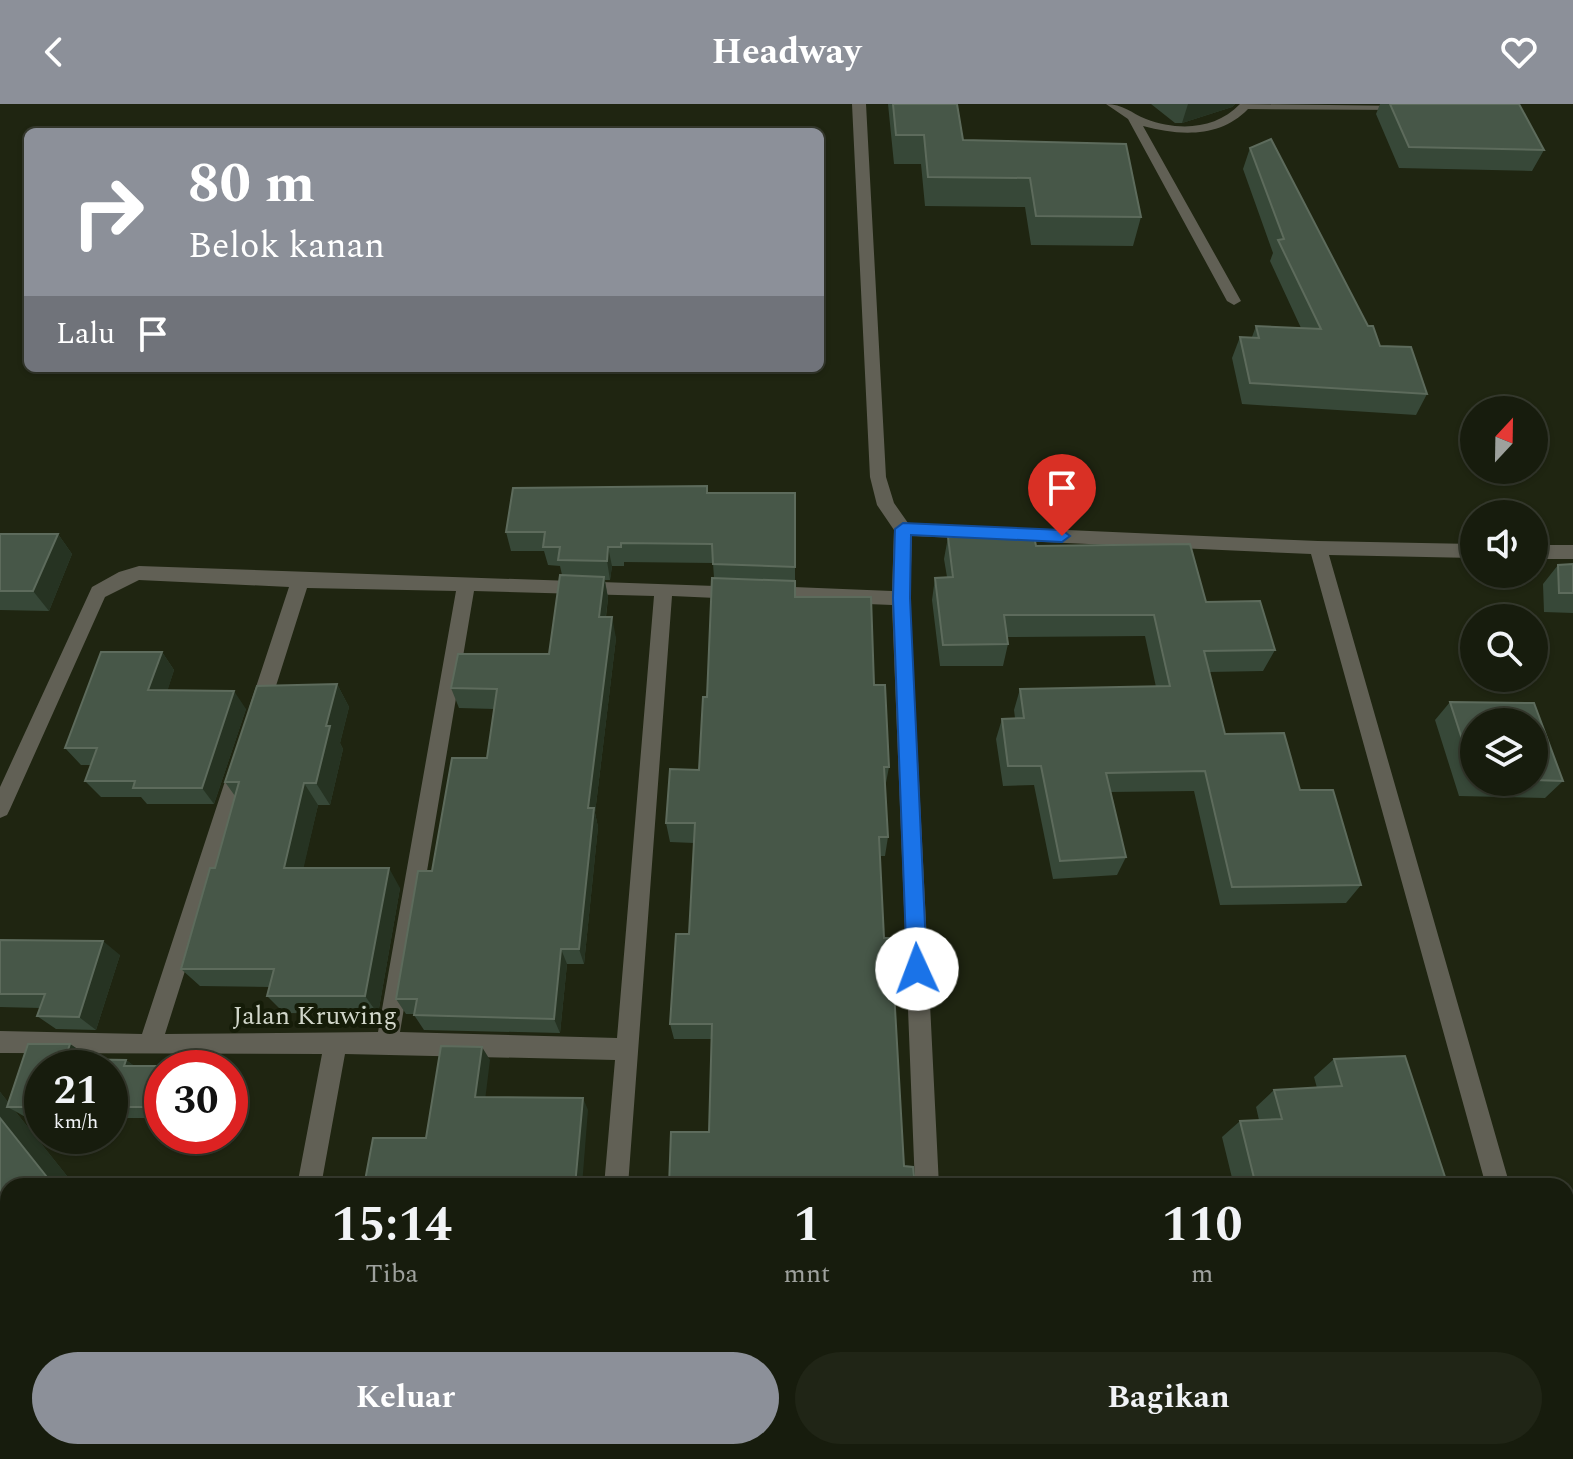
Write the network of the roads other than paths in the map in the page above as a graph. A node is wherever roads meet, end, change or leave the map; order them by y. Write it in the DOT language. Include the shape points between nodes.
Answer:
graph roads {
  1 [pos="859,104"];
  2 [pos="1112,104"];
  3 [pos="1246,105"];
  4 [pos="1419,106"];
  5 [pos="1133,118"];
  6 [pos="1234,301"];
  7 [pos="903,529"];
  8 [pos="1318,548"];
  9 [pos="1460,551"];
  10 [pos="1548,552"];
  11 [pos="1573,552"];
  12 [pos="300,581"];
  13 [pos="466,584"];
  14 [pos="664,589"];
  15 [pos="901,598"];
  16 [pos="0,809"];
  17 [pos="0,1042"];
  18 [pos="336,1042"];
  19 [pos="387,1043"];
  20 [pos="150,1045"];
  21 [pos="629,1049"];
  22 [pos="310,1178"];
  23 [pos="617,1178"];
  24 [pos="927,1178"];
  25 [pos="1496,1178"];
  1 -- 7 [label="street" via="878,477 886,505"];
  2 -- 5 [label="lane"];
  3 -- 4 [label="lane"];
  3 -- 5 [label="lane" via="1227,122 1210,127 1171,128"];
  5 -- 6 [label="lane"];
  7 -- 8 [label="street"];
  7 -- 15 [label="street"];
  8 -- 9 [label="street"];
  8 -- 25 [label="street"];
  10 -- 11 [label="street"];
  12 -- 13 [label="street"];
  12 -- 16 [label="street" via="139,573 98,592"];
  12 -- 20 [label="street"];
  13 -- 14 [label="street"];
  13 -- 19 [label="street"];
  14 -- 15 [label="street"];
  14 -- 21 [label="street"];
  15 -- 24 [label="street"];
  17 -- 20 [label="street, Jalan Kruwing"];
  18 -- 19 [label="street, Jalan Kruwing"];
  18 -- 20 [label="street, Jalan Kruwing"];
  18 -- 22 [label="street"];
  19 -- 21 [label="street, Jalan Kruwing"];
  21 -- 23 [label="street"];
}
